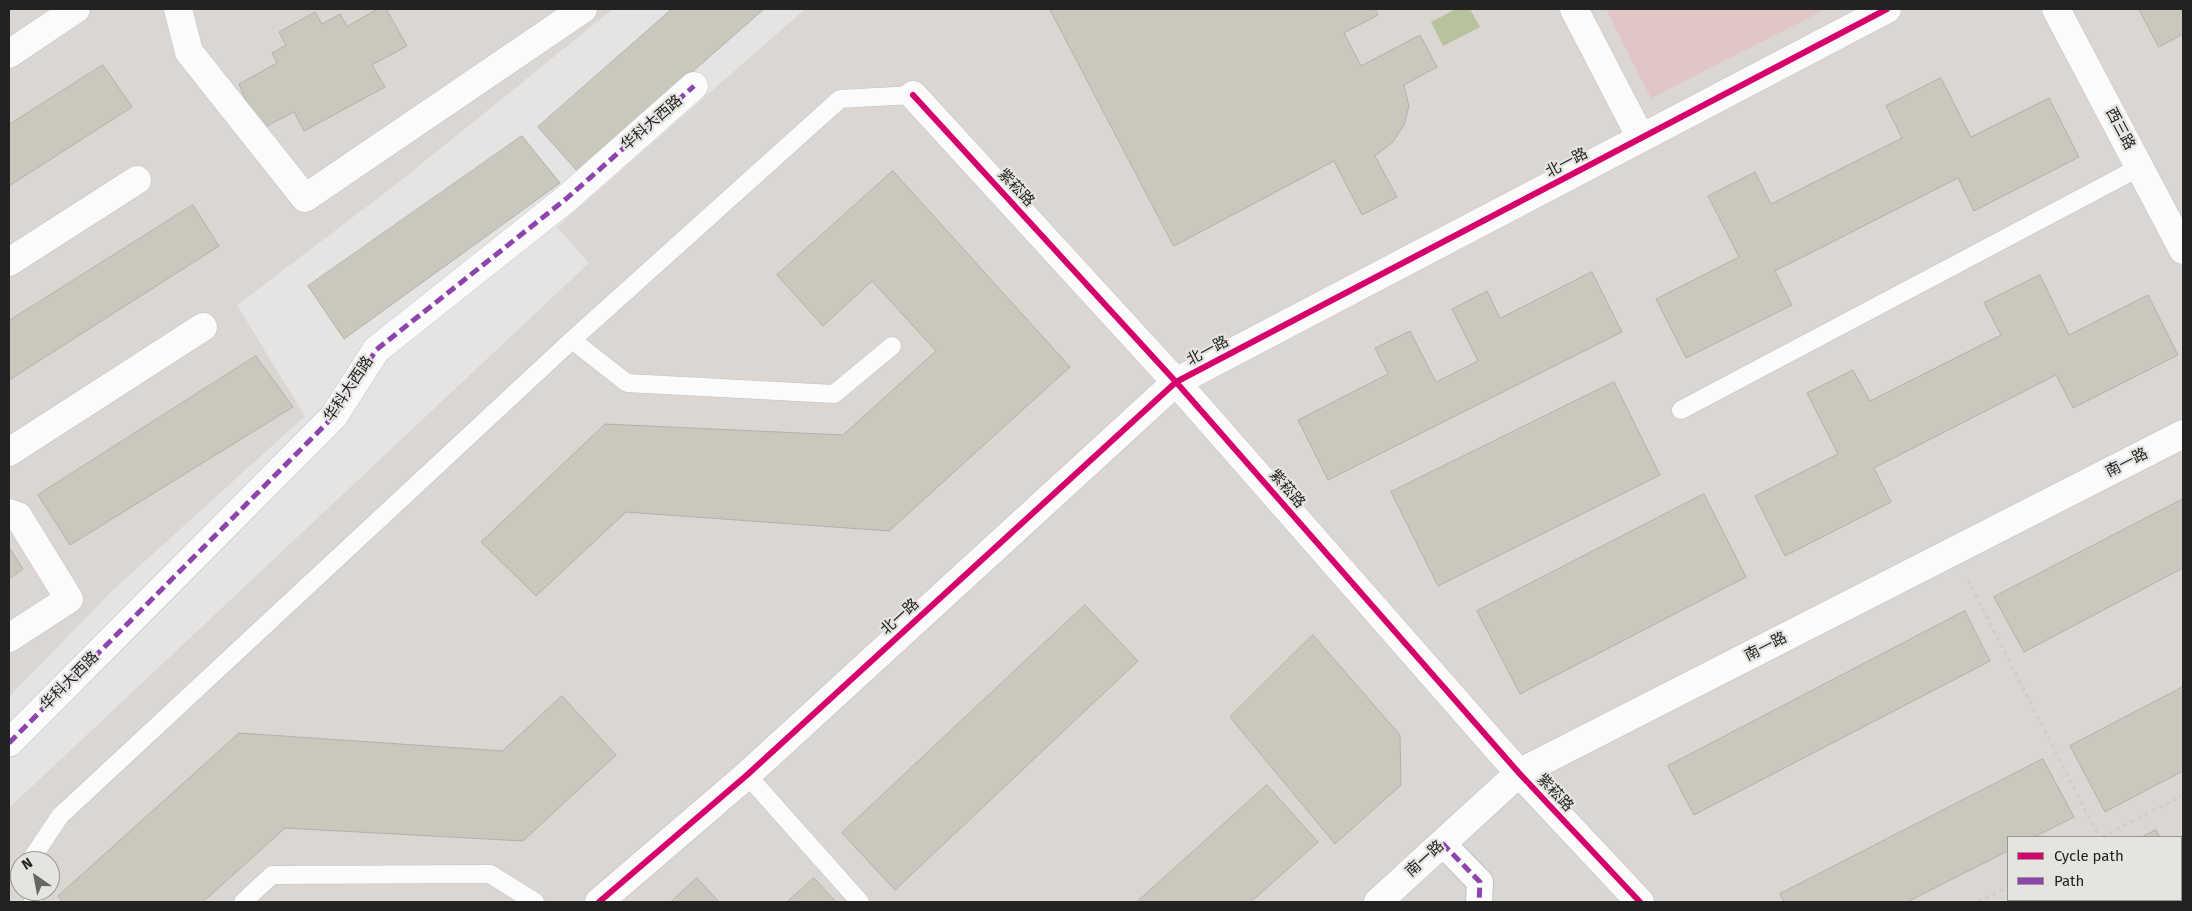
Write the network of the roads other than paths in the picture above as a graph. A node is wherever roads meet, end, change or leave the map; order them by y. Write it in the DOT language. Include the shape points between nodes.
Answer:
graph roads {
  1 [pos="76,9"];
  2 [pos="178,9"];
  3 [pos="583,9"];
  4 [pos="1574,9"];
  5 [pos="1887,9"];
  6 [pos="2056,9"];
  7 [pos="9,54"];
  8 [pos="694,86"];
  9 [pos="913,95"];
  10 [pos="1641,138"];
  11 [pos="2140,167"];
  12 [pos="137,180"];
  13 [pos="2183,250"];
  14 [pos="9,262"];
  15 [pos="203,327"];
  16 [pos="572,340"];
  17 [pos="892,346"];
  18 [pos="1176,382"];
  19 [pos="1681,410"];
  20 [pos="2183,434"];
  21 [pos="9,452"];
  22 [pos="9,513"];
  23 [pos="9,638"];
  24 [pos="9,743"];
  25 [pos="1519,773"];
  26 [pos="747,775"];
  27 [pos="1442,843"];
  28 [pos="37,851"];
  29 [pos="242,902"];
  30 [pos="534,902"];
  31 [pos="599,902"];
  32 [pos="860,902"];
  33 [pos="1378,902"];
  34 [pos="1479,902"];
  35 [pos="1640,902"];
  1 -- 7 [label="street"];
  2 -- 3 [label="street" via="189,52 305,198"];
  4 -- 10 [label="street"];
  5 -- 10 [label="street, 北一路"];
  6 -- 11 [label="street, 西三路"];
  8 -- 24 [label="street, 华科大西路" via="566,199 376,350 334,416"];
  9 -- 16 [label="lane" via="840,99"];
  9 -- 18 [label="street, 紫菘路"];
  10 -- 18 [label="street, 北一路"];
  11 -- 13 [label="street, 西三路"];
  11 -- 19 [label="lane"];
  12 -- 14 [label="street"];
  15 -- 21 [label="street"];
  16 -- 17 [label="lane" via="627,383 834,394"];
  16 -- 28 [label="lane" via="60,816"];
  18 -- 25 [label="street, 紫菘路"];
  18 -- 26 [label="street, 北一路"];
  20 -- 25 [label="street, 南一路"];
  22 -- 23 [label="street" via="18,516 69,599"];
  25 -- 27 [label="street, 南一路"];
  25 -- 35 [label="street, 紫菘路"];
  26 -- 31 [label="street, 北一路"];
  26 -- 32 [label="lane"];
  27 -- 33 [label="street, 南一路"];
  27 -- 34 [label="street" via="1480,882"];
  29 -- 30 [label="lane" via="272,875 480,874 490,874"];
}
